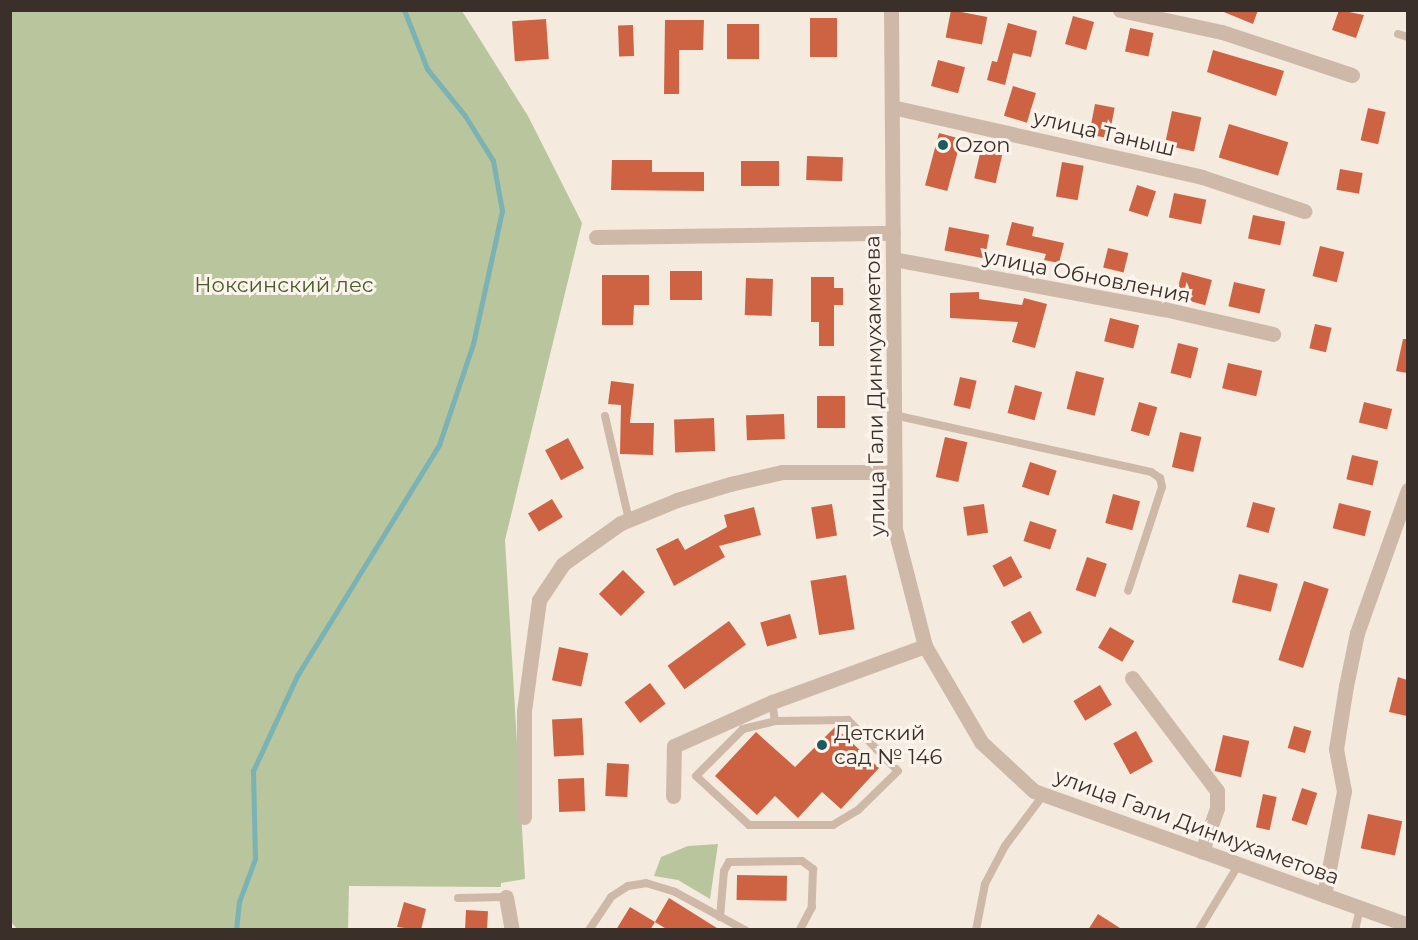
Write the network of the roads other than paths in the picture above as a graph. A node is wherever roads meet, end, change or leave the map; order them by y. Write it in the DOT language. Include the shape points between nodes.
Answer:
graph roads {
  1 [pos="891,10"];
  2 [pos="1120,10"];
  3 [pos="1398,34"];
  4 [pos="1407,37"];
  5 [pos="1352,75"];
  6 [pos="892,107"];
  7 [pos="1304,211"];
  8 [pos="892,233"];
  9 [pos="596,237"];
  10 [pos="893,259"];
  11 [pos="1273,334"];
  12 [pos="894,415"];
  13 [pos="605,417"];
  14 [pos="894,472"];
  15 [pos="1407,490"];
  16 [pos="629,520"];
  17 [pos="1128,591"];
  18 [pos="925,646"];
  19 [pos="1132,678"];
  20 [pos="771,702"];
  21 [pos="775,721"];
  22 [pos="1044,794"];
  23 [pos="673,796"];
  24 [pos="524,817"];
  25 [pos="1202,851"];
  26 [pos="1239,864"];
  27 [pos="1324,895"];
  28 [pos="506,897"];
  29 [pos="458,898"];
  30 [pos="1360,908"];
  31 [pos="720,917"];
  32 [pos="1407,925"];
  33 [pos="512,930"];
  34 [pos="589,930"];
  35 [pos="745,930"];
  36 [pos="800,930"];
  37 [pos="976,930"];
  38 [pos="1198,930"];
  39 [pos="1355,930"];
  1 -- 6 [label="street, улица Гали Динмухаметова"];
  2 -- 5 [label="street" via="1222,32"];
  3 -- 4 [label="lane"];
  6 -- 7 [label="street, улица Таныш" via="1202,177"];
  6 -- 8 [label="street, улица Гали Динмухаметова"];
  8 -- 9 [label="street"];
  8 -- 10 [label="street, улица Гали Динмухаметова"];
  10 -- 11 [label="street, улица Обновления" via="1164,309"];
  10 -- 12 [label="street, улица Гали Динмухаметова"];
  12 -- 14 [label="street, улица Гали Динмухаметова"];
  12 -- 17 [label="lane" via="1151,472 1160,478 1162,487"];
  13 -- 16 [label="lane"];
  14 -- 16 [label="street" via="782,472 677,500"];
  14 -- 18 [label="street, улица Гали Динмухаметова" via="895,529"];
  15 -- 27 [label="street" via="1357,633 1346,686 1336,749 1344,791"];
  16 -- 24 [label="street" via="562,564 539,600 524,711"];
  18 -- 20 [label="street"];
  18 -- 22 [label="street, улица Гали Динмухаметова" via="981,742 1034,791"];
  19 -- 25 [label="street" via="1217,791 1217,808"];
  20 -- 21 [label="lane"];
  20 -- 23 [label="street" via="674,746"];
  21 -- 21 [label="lane" via="848,720 898,771 858,810 833,825 749,825 696,776 744,729"];
  22 -- 25 [label="street, улица Гали Динмухаметова"];
  22 -- 37 [label="lane" via="1005,846 985,884"];
  25 -- 26 [label="street, улица Гали Динмухаметова"];
  26 -- 27 [label="street, улица Гали Динмухаметова"];
  26 -- 38 [label="lane"];
  27 -- 30 [label="street, улица Гали Динмухаметова"];
  28 -- 29 [label="lane"];
  28 -- 33 [label="street"];
  30 -- 32 [label="street, улица Гали Динмухаметова"];
  30 -- 39 [label="lane"];
  31 -- 34 [label="lane" via="660,885 646,883 628,886 610,897"];
  31 -- 35 [label="lane"];
  31 -- 36 [label="lane" via="724,871 729,862 802,861 813,869 812,907"];
}
